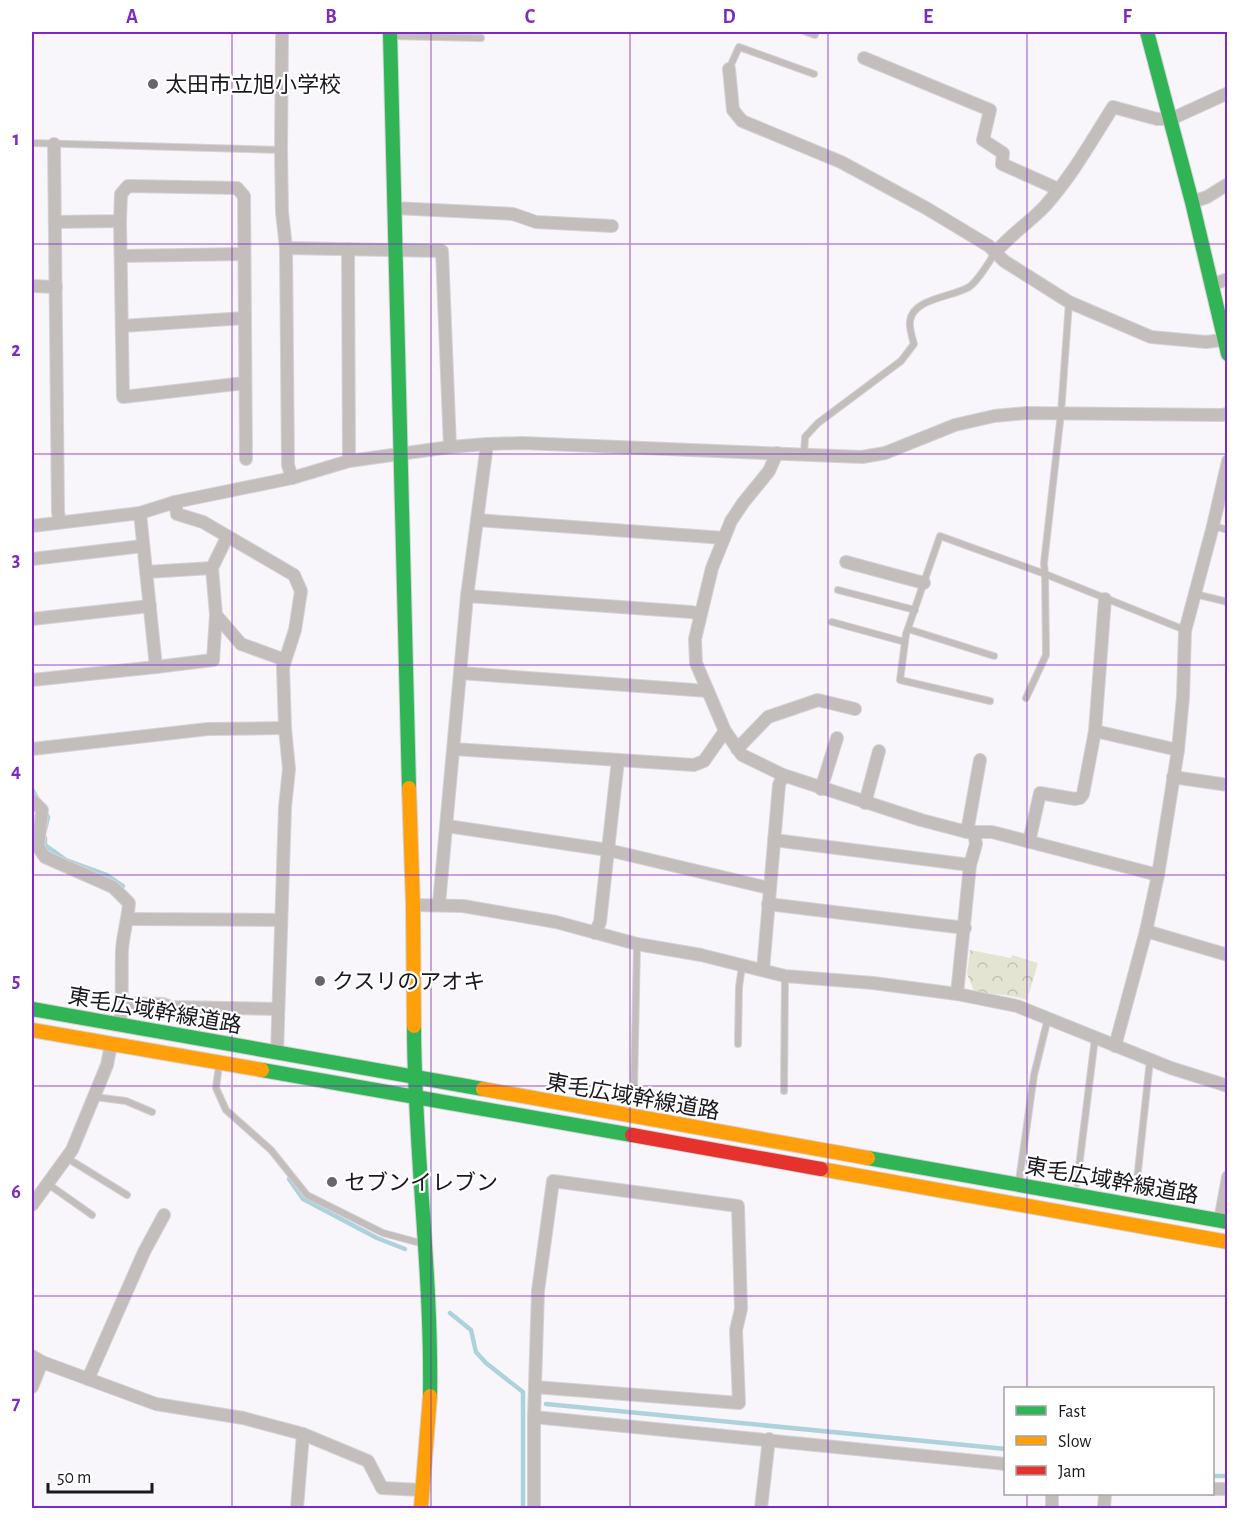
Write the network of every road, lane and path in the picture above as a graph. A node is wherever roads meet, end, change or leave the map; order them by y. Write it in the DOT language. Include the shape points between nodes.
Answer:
graph roads {
  1 [pos="282,32"];
  2 [pos="806,32"];
  3 [pos="1147,32"];
  4 [pos="390,34"];
  5 [pos="815,34"];
  6 [pos="481,38"];
  7 [pos="864,58"];
  8 [pos="729,69"];
  9 [pos="814,74"];
  10 [pos="1227,93"];
  11 [pos="1171,119"];
  12 [pos="32,143"];
  13 [pos="54,144"];
  14 [pos="281,150"];
  15 [pos="1227,184"];
  16 [pos="1058,189"];
  17 [pos="1192,202"];
  18 [pos="394,208"];
  19 [pos="55,222"];
  20 [pos="120,222"];
  21 [pos="612,226"];
  22 [pos="286,248"];
  23 [pos="348,249"];
  24 [pos="395,250"];
  25 [pos="995,253"];
  26 [pos="244,254"];
  27 [pos="121,256"];
  28 [pos="1227,279"];
  29 [pos="1211,285"];
  30 [pos="32,286"];
  31 [pos="56,287"];
  32 [pos="1070,302"];
  33 [pos="245,318"];
  34 [pos="122,326"];
  35 [pos="1223,340"];
  36 [pos="1227,354"];
  37 [pos="245,383"];
  38 [pos="1061,412"];
  39 [pos="1227,414"];
  40 [pos="487,444"];
  41 [pos="450,447"];
  42 [pos="777,453"];
  43 [pos="400,454"];
  44 [pos="804,456"];
  45 [pos="246,459"];
  46 [pos="350,461"];
  47 [pos="1227,461"];
  48 [pos="292,478"];
  49 [pos="175,502"];
  50 [pos="140,513"];
  51 [pos="477,520"];
  52 [pos="60,522"];
  53 [pos="32,526"];
  54 [pos="1213,526"];
  55 [pos="1227,530"];
  56 [pos="227,537"];
  57 [pos="724,538"];
  58 [pos="143,546"];
  59 [pos="32,560"];
  60 [pos="846,562"];
  61 [pos="212,568"];
  62 [pos="146,572"];
  63 [pos="1045,574"];
  64 [pos="924,583"];
  65 [pos="838,590"];
  66 [pos="1195,594"];
  67 [pos="467,596"];
  68 [pos="1105,599"];
  69 [pos="1227,602"];
  70 [pos="150,606"];
  71 [pos="915,609"];
  72 [pos="700,614"];
  73 [pos="216,615"];
  74 [pos="32,619"];
  75 [pos="832,622"];
  76 [pos="908,629"];
  77 [pos="1185,631"];
  78 [pos="905,642"];
  79 [pos="994,656"];
  80 [pos="285,660"];
  81 [pos="156,667"];
  82 [pos="460,673"];
  83 [pos="32,680"];
  84 [pos="708,691"];
  85 [pos="1026,698"];
  86 [pos="990,701"];
  87 [pos="855,709"];
  88 [pos="285,728"];
  89 [pos="725,730"];
  90 [pos="1095,730"];
  91 [pos="837,738"];
  92 [pos="32,749"];
  93 [pos="454,749"];
  94 [pos="737,749"];
  95 [pos="1178,750"];
  96 [pos="879,751"];
  97 [pos="618,760"];
  98 [pos="980,760"];
  99 [pos="783,775"];
  100 [pos="1173,777"];
  101 [pos="1227,785"];
  102 [pos="821,789"];
  103 [pos="32,800"];
  104 [pos="865,803"];
  105 [pos="447,826"];
  106 [pos="970,832"];
  107 [pos="774,840"];
  108 [pos="1029,842"];
  109 [pos="608,850"];
  110 [pos="970,865"];
  111 [pos="1158,875"];
  112 [pos="769,888"];
  113 [pos="439,904"];
  114 [pos="768,904"];
  115 [pos="413,905"];
  116 [pos="128,919"];
  117 [pos="281,920"];
  118 [pos="965,928"];
  119 [pos="1146,931"];
  120 [pos="595,933"];
  121 [pos="637,944"];
  122 [pos="1227,955"];
  123 [pos="742,965"];
  124 [pos="763,970"];
  125 [pos="785,976"];
  126 [pos="957,994"];
  127 [pos="123,1003"];
  128 [pos="32,1009"];
  129 [pos="278,1009"];
  130 [pos="1048,1018"];
  131 [pos="120,1025"];
  132 [pos="32,1030"];
  133 [pos="1095,1037"];
  134 [pos="738,1044"];
  135 [pos="111,1045"];
  136 [pos="1115,1046"];
  137 [pos="277,1053"];
  138 [pos="1150,1060"];
  139 [pos="219,1063"];
  140 [pos="414,1078"];
  141 [pos="1227,1086"];
  142 [pos="634,1090"];
  143 [pos="784,1090"];
  144 [pos="415,1096"];
  145 [pos="95,1097"];
  146 [pos="152,1112"];
  147 [pos="66,1157"];
  148 [pos="1227,1177"];
  149 [pos="1077,1183"];
  150 [pos="47,1184"];
  151 [pos="1018,1185"];
  152 [pos="1136,1189"];
  153 [pos="128,1195"];
  154 [pos="32,1205"];
  155 [pos="92,1215"];
  156 [pos="164,1215"];
  157 [pos="1224,1222"];
  158 [pos="1227,1242"];
  159 [pos="425,1244"];
  160 [pos="37,1359"];
  161 [pos="88,1379"];
  162 [pos="32,1387"];
  163 [pos="535,1387"];
  164 [pos="534,1417"];
  165 [pos="303,1434"];
  166 [pos="769,1439"];
  167 [pos="1004,1464"];
  168 [pos="422,1490"];
  169 [pos="297,1509"];
  170 [pos="421,1509"];
  171 [pos="534,1509"];
  172 [pos="761,1509"];
  1 -- 14 [label="street"];
  2 -- 5 [label="lane"];
  3 -- 11 [label="main road"];
  4 -- 6 [label="lane"];
  4 -- 18 [label="main road"];
  7 -- 16 [label="street" via="990,110 983,140 1003,153 1002,164"];
  8 -- 9 [label="lane" via="739,47"];
  8 -- 25 [label="street" via="734,110 742,121 841,162 926,208"];
  10 -- 11 [label="street"];
  11 -- 16 [label="street" via="1113,107"];
  11 -- 17 [label="main road"];
  12 -- 13 [label="lane"];
  13 -- 14 [label="lane"];
  13 -- 19 [label="street"];
  14 -- 22 [label="street"];
  15 -- 17 [label="street"];
  16 -- 25 [label="street"];
  17 -- 29 [label="main road"];
  18 -- 21 [label="street" via="513,214 536,222"];
  18 -- 24 [label="main road"];
  19 -- 20 [label="street"];
  19 -- 31 [label="street"];
  20 -- 26 [label="street" via="121,194 128,186 237,188 244,196"];
  20 -- 27 [label="street"];
  22 -- 23 [label="street"];
  22 -- 48 [label="street" via="288,465"];
  23 -- 24 [label="street"];
  23 -- 46 [label="street"];
  24 -- 41 [label="street" via="442,251"];
  24 -- 43 [label="main road"];
  25 -- 32 [label="street"];
  25 -- 44 [label="lane" via="971,285 923,304 911,316 914,344 908,353 818,423 805,437"];
  26 -- 27 [label="street"];
  26 -- 33 [label="street"];
  27 -- 34 [label="street"];
  28 -- 29 [label="street"];
  29 -- 35 [label="main road"];
  30 -- 31 [label="street"];
  31 -- 52 [label="street"];
  32 -- 35 [label="street" via="1150,337"];
  32 -- 38 [label="lane"];
  33 -- 34 [label="street"];
  33 -- 37 [label="street"];
  34 -- 37 [label="street" via="123,397"];
  35 -- 36 [label="main road"];
  37 -- 45 [label="street"];
  38 -- 39 [label="street"];
  38 -- 44 [label="street" via="974,419 885,453 862,457"];
  38 -- 63 [label="lane"];
  40 -- 41 [label="street"];
  40 -- 42 [label="street"];
  40 -- 51 [label="street"];
  41 -- 43 [label="street"];
  42 -- 44 [label="street"];
  42 -- 57 [label="street" via="769,471 742,503"];
  43 -- 46 [label="street"];
  43 -- 115 [label="main road"];
  46 -- 48 [label="street"];
  47 -- 54 [label="street"];
  48 -- 49 [label="street"];
  49 -- 50 [label="street"];
  49 -- 56 [label="street" via="177,514 203,522"];
  50 -- 52 [label="street"];
  50 -- 58 [label="street"];
  51 -- 57 [label="street"];
  51 -- 67 [label="street"];
  52 -- 53 [label="street"];
  54 -- 55 [label="lane"];
  54 -- 66 [label="street"];
  56 -- 61 [label="street"];
  56 -- 80 [label="street" via="294,575 301,591"];
  57 -- 72 [label="street"];
  58 -- 59 [label="street"];
  58 -- 62 [label="street"];
  60 -- 64 [label="street"];
  61 -- 62 [label="street"];
  61 -- 73 [label="street"];
  62 -- 70 [label="street"];
  63 -- 64 [label="lane" via="940,536"];
  63 -- 68 [label="lane"];
  63 -- 85 [label="lane" via="1046,655"];
  64 -- 71 [label="lane"];
  65 -- 71 [label="lane"];
  66 -- 69 [label="lane"];
  66 -- 77 [label="street"];
  67 -- 72 [label="street"];
  67 -- 82 [label="street"];
  68 -- 77 [label="lane"];
  68 -- 90 [label="street"];
  70 -- 74 [label="street"];
  70 -- 81 [label="street"];
  71 -- 76 [label="lane"];
  72 -- 84 [label="street" via="694,652"];
  73 -- 80 [label="street" via="241,644"];
  73 -- 81 [label="street" via="213,660"];
  75 -- 78 [label="lane"];
  76 -- 78 [label="lane"];
  76 -- 79 [label="lane"];
  77 -- 95 [label="street"];
  78 -- 86 [label="lane" via="900,680"];
  80 -- 88 [label="street"];
  81 -- 83 [label="street"];
  82 -- 84 [label="street"];
  82 -- 93 [label="street"];
  84 -- 89 [label="street"];
  87 -- 94 [label="street" via="818,700 768,717"];
  88 -- 92 [label="street" via="208,729"];
  88 -- 117 [label="street" via="289,769"];
  89 -- 94 [label="street"];
  89 -- 97 [label="street" via="700,764"];
  90 -- 95 [label="street"];
  90 -- 108 [label="street" via="1083,794 1075,799 1040,793"];
  91 -- 102 [label="street"];
  93 -- 97 [label="street"];
  93 -- 105 [label="street"];
  94 -- 99 [label="street"];
  95 -- 100 [label="street"];
  96 -- 104 [label="street"];
  97 -- 109 [label="street"];
  98 -- 106 [label="street"];
  99 -- 102 [label="street"];
  99 -- 107 [label="street"];
  100 -- 101 [label="street"];
  100 -- 111 [label="street"];
  102 -- 104 [label="street"];
  103 -- 116 [label="street" via="42,810 38,847 45,857 113,887 129,903"];
  104 -- 106 [label="street"];
  105 -- 109 [label="street"];
  105 -- 113 [label="street"];
  106 -- 108 [label="street" via="992,832"];
  106 -- 110 [label="street" via="976,844"];
  107 -- 110 [label="street"];
  107 -- 112 [label="street"];
  108 -- 111 [label="street"];
  109 -- 112 [label="street"];
  109 -- 120 [label="street" via="600,922"];
  110 -- 118 [label="street"];
  111 -- 119 [label="street"];
  112 -- 114 [label="street"];
  113 -- 115 [label="street"];
  113 -- 120 [label="street" via="556,922"];
  114 -- 118 [label="street"];
  114 -- 124 [label="street"];
  115 -- 140 [label="main road"];
  116 -- 117 [label="street"];
  116 -- 127 [label="street" via="122,953"];
  117 -- 129 [label="street"];
  118 -- 126 [label="street"];
  119 -- 122 [label="street"];
  119 -- 136 [label="street"];
  120 -- 121 [label="street"];
  121 -- 123 [label="street"];
  121 -- 142 [label="lane"];
  123 -- 124 [label="street"];
  123 -- 134 [label="lane"];
  124 -- 125 [label="street"];
  125 -- 126 [label="street"];
  125 -- 143 [label="lane"];
  126 -- 130 [label="street" via="1017,1006"];
  127 -- 129 [label="street"];
  127 -- 131 [label="street"];
  128 -- 131 [label="main road, 東毛広域幹線道路"];
  129 -- 137 [label="street"];
  130 -- 133 [label="street"];
  130 -- 151 [label="lane" via="1034,1075"];
  131 -- 137 [label="main road, 東毛広域幹線道路"];
  132 -- 135 [label="main road, 東毛広域幹線道路"];
  133 -- 136 [label="street"];
  133 -- 149 [label="lane"];
  135 -- 139 [label="main road, 東毛広域幹線道路"];
  135 -- 145 [label="street"];
  136 -- 138 [label="street"];
  137 -- 140 [label="main road, 東毛広域幹線道路"];
  138 -- 141 [label="street"];
  138 -- 152 [label="lane"];
  139 -- 144 [label="main road, 東毛広域幹線道路"];
  139 -- 159 [label="lane" via="216,1088 226,1110 271,1150 308,1195 383,1233"];
  140 -- 144 [label="main road"];
  140 -- 151 [label="main road, 東毛広域幹線道路"];
  144 -- 158 [label="main road, 東毛広域幹線道路"];
  144 -- 159 [label="main road"];
  145 -- 146 [label="lane" via="126,1101"];
  145 -- 147 [label="street"];
  147 -- 150 [label="street"];
  147 -- 153 [label="lane"];
  148 -- 157 [label="street"];
  150 -- 154 [label="street"];
  150 -- 155 [label="lane"];
  151 -- 157 [label="main road, 東毛広域幹線道路"];
  156 -- 161 [label="street" via="144,1251"];
  159 -- 168 [label="main road" via="431,1332"];
  160 -- 161 [label="street"];
  160 -- 162 [label="street"];
  161 -- 165 [label="street" via="156,1404 243,1418"];
  163 -- 163 [label="street" via="538,1291 553,1181 738,1206 739,1403"];
  163 -- 164 [label="street"];
  164 -- 166 [label="street"];
  164 -- 171 [label="street"];
  165 -- 168 [label="street" via="368,1461 382,1488"];
  165 -- 169 [label="street"];
  166 -- 167 [label="street"];
  166 -- 172 [label="street"];
  168 -- 170 [label="main road"];
}
